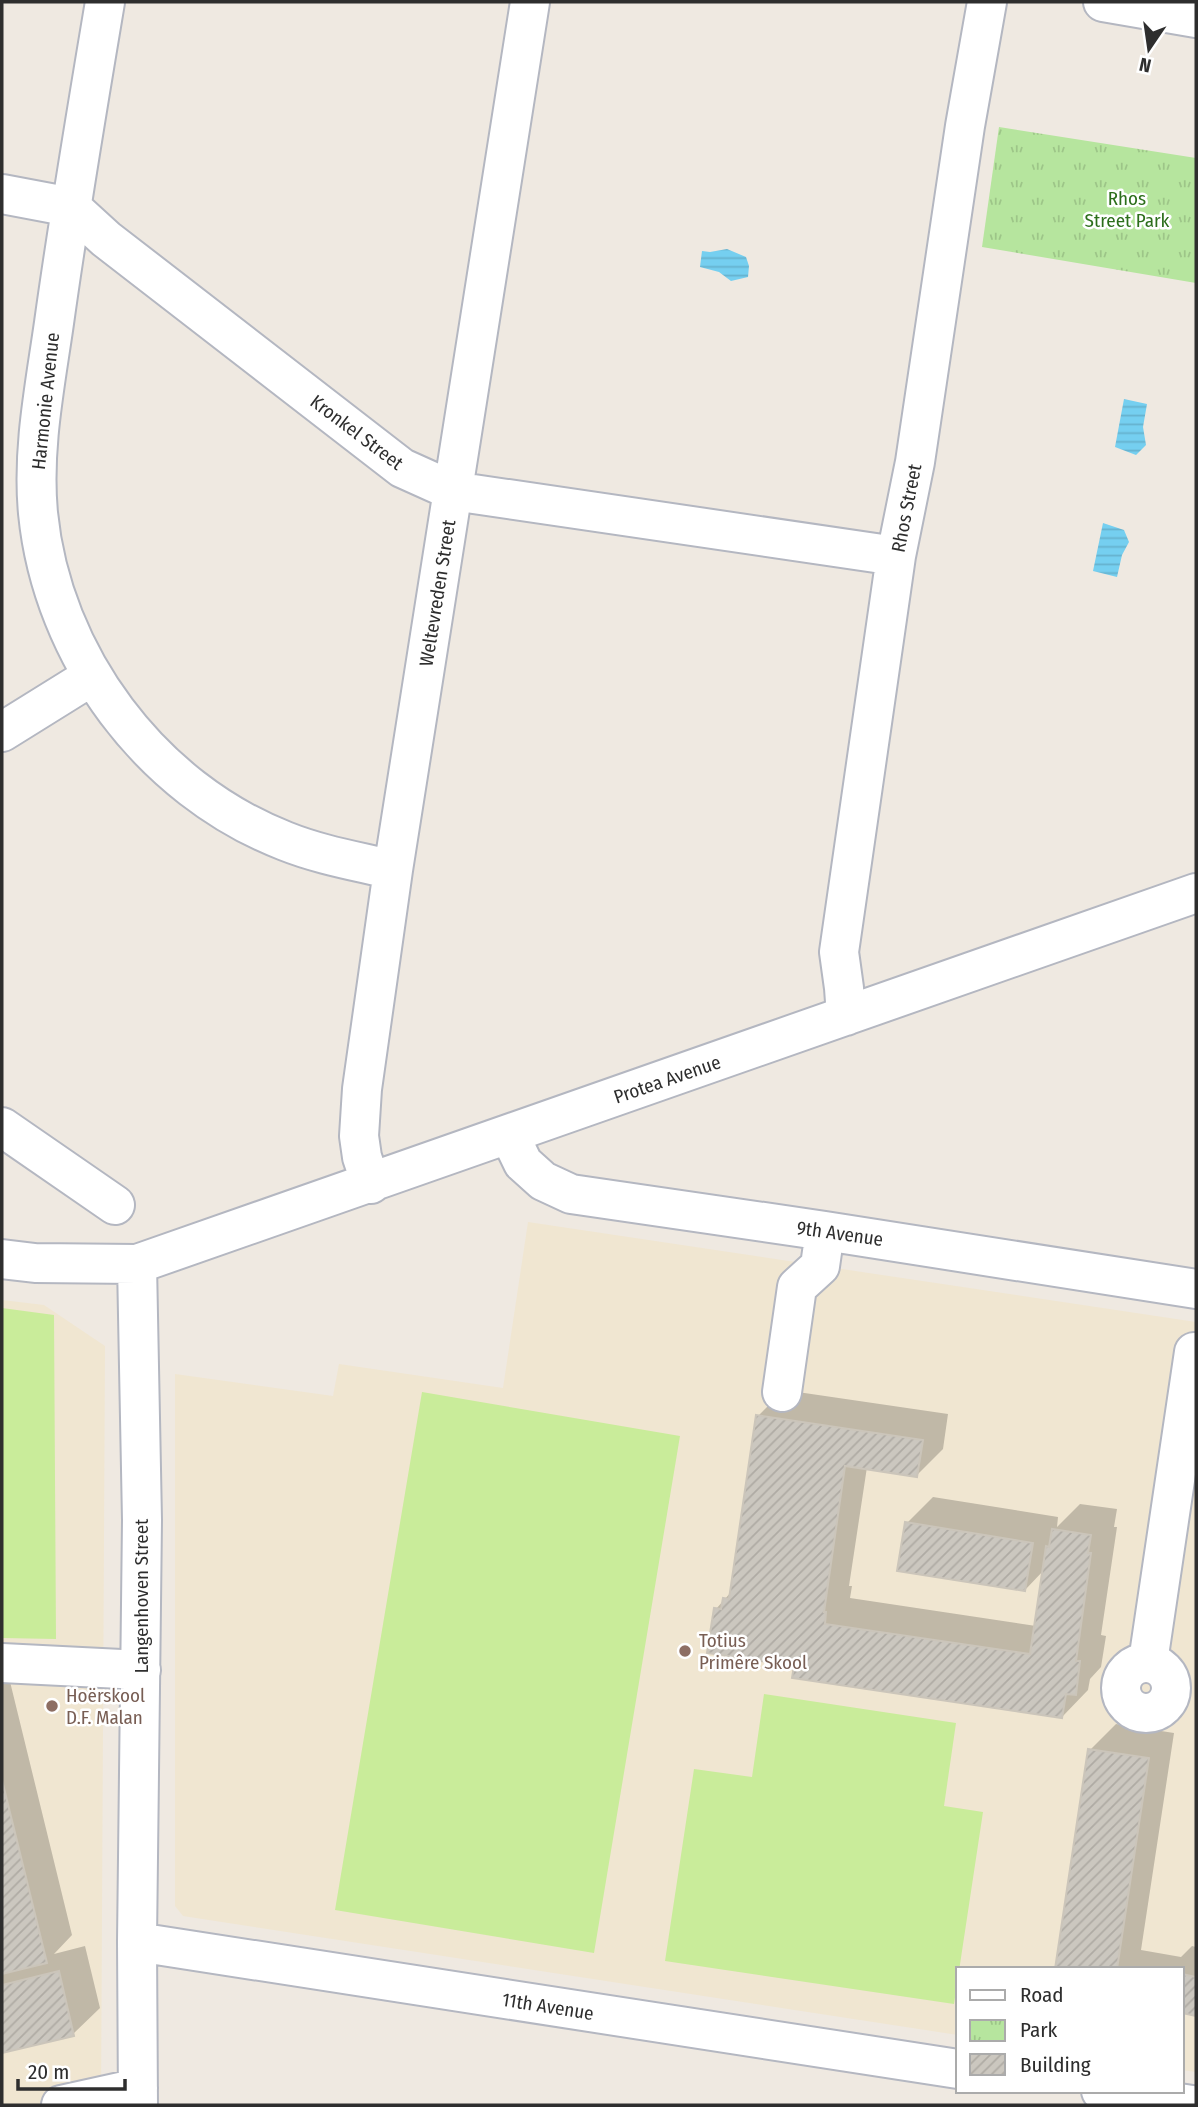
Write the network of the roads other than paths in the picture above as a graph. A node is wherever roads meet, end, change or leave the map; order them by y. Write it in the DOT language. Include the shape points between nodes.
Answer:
graph roads {
  1 [pos="105,2"];
  2 [pos="530,2"];
  3 [pos="987,2"];
  4 [pos="1103,2"];
  5 [pos="1196,18"];
  6 [pos="2,194"];
  7 [pos="71,207"];
  8 [pos="453,491"];
  9 [pos="896,556"];
  10 [pos="92,676"];
  11 [pos="2,732"];
  12 [pos="393,870"];
  13 [pos="1196,893"];
  14 [pos="846,1016"];
  15 [pos="2,1127"];
  16 [pos="509,1134"];
  17 [pos="371,1184"];
  18 [pos="115,1205"];
  19 [pos="825,1231"];
  20 [pos="2,1259"];
  21 [pos="137,1264"];
  22 [pos="1196,1289"];
  23 [pos="1194,1352"];
  24 [pos="782,1392"];
  25 [pos="2,1663"];
  26 [pos="141,1670"];
  27 [pos="1172,1682"];
  28 [pos="137,1942"];
  29 [pos="956,2069"];
  30 [pos="1114,2093"];
  31 [pos="138,2097"];
  32 [pos="61,2105"];
  33 [pos="1192,2105"];
  1 -- 7 [label="street, Harmonie Avenue"];
  2 -- 8 [label="street, Weltevreden Street"];
  3 -- 9 [label="street, Rhos Street" via="915,462"];
  4 -- 5 [label="street"];
  6 -- 7 [label="street"];
  7 -- 8 [label="street, Kronkel Street" via="402,468"];
  7 -- 10 [label="street, Harmonie Avenue" via="36,472 38,514 57,598"];
  8 -- 9 [label="street, Kronkel Street"];
  8 -- 12 [label="street, Weltevreden Street"];
  9 -- 14 [label="street, Rhos Street" via="839,952"];
  10 -- 11 [label="street"];
  10 -- 12 [label="street, Harmonie Avenue" via="144,744 208,800 283,841"];
  12 -- 17 [label="street, Weltevreden Street" via="360,1109 362,1157"];
  13 -- 14 [label="street, Protea Avenue"];
  14 -- 16 [label="street, Protea Avenue"];
  15 -- 18 [label="street"];
  16 -- 17 [label="street, Protea Avenue"];
  16 -- 19 [label="street, 9th Avenue" via="523,1163 543,1181 570,1194"];
  17 -- 21 [label="street, Protea Avenue"];
  19 -- 22 [label="street, 9th Avenue"];
  19 -- 24 [label="street" via="820,1266 797,1287"];
  20 -- 21 [label="street"];
  21 -- 26 [label="street, Langenhoven Street"];
  23 -- 27 [label="street"];
  25 -- 26 [label="street"];
  26 -- 28 [label="street, Langenhoven Street"];
  28 -- 29 [label="street, 11th Avenue"];
  28 -- 31 [label="street, Langenhoven Street"];
  30 -- 33 [label="street"];
  31 -- 32 [label="street"];
}
